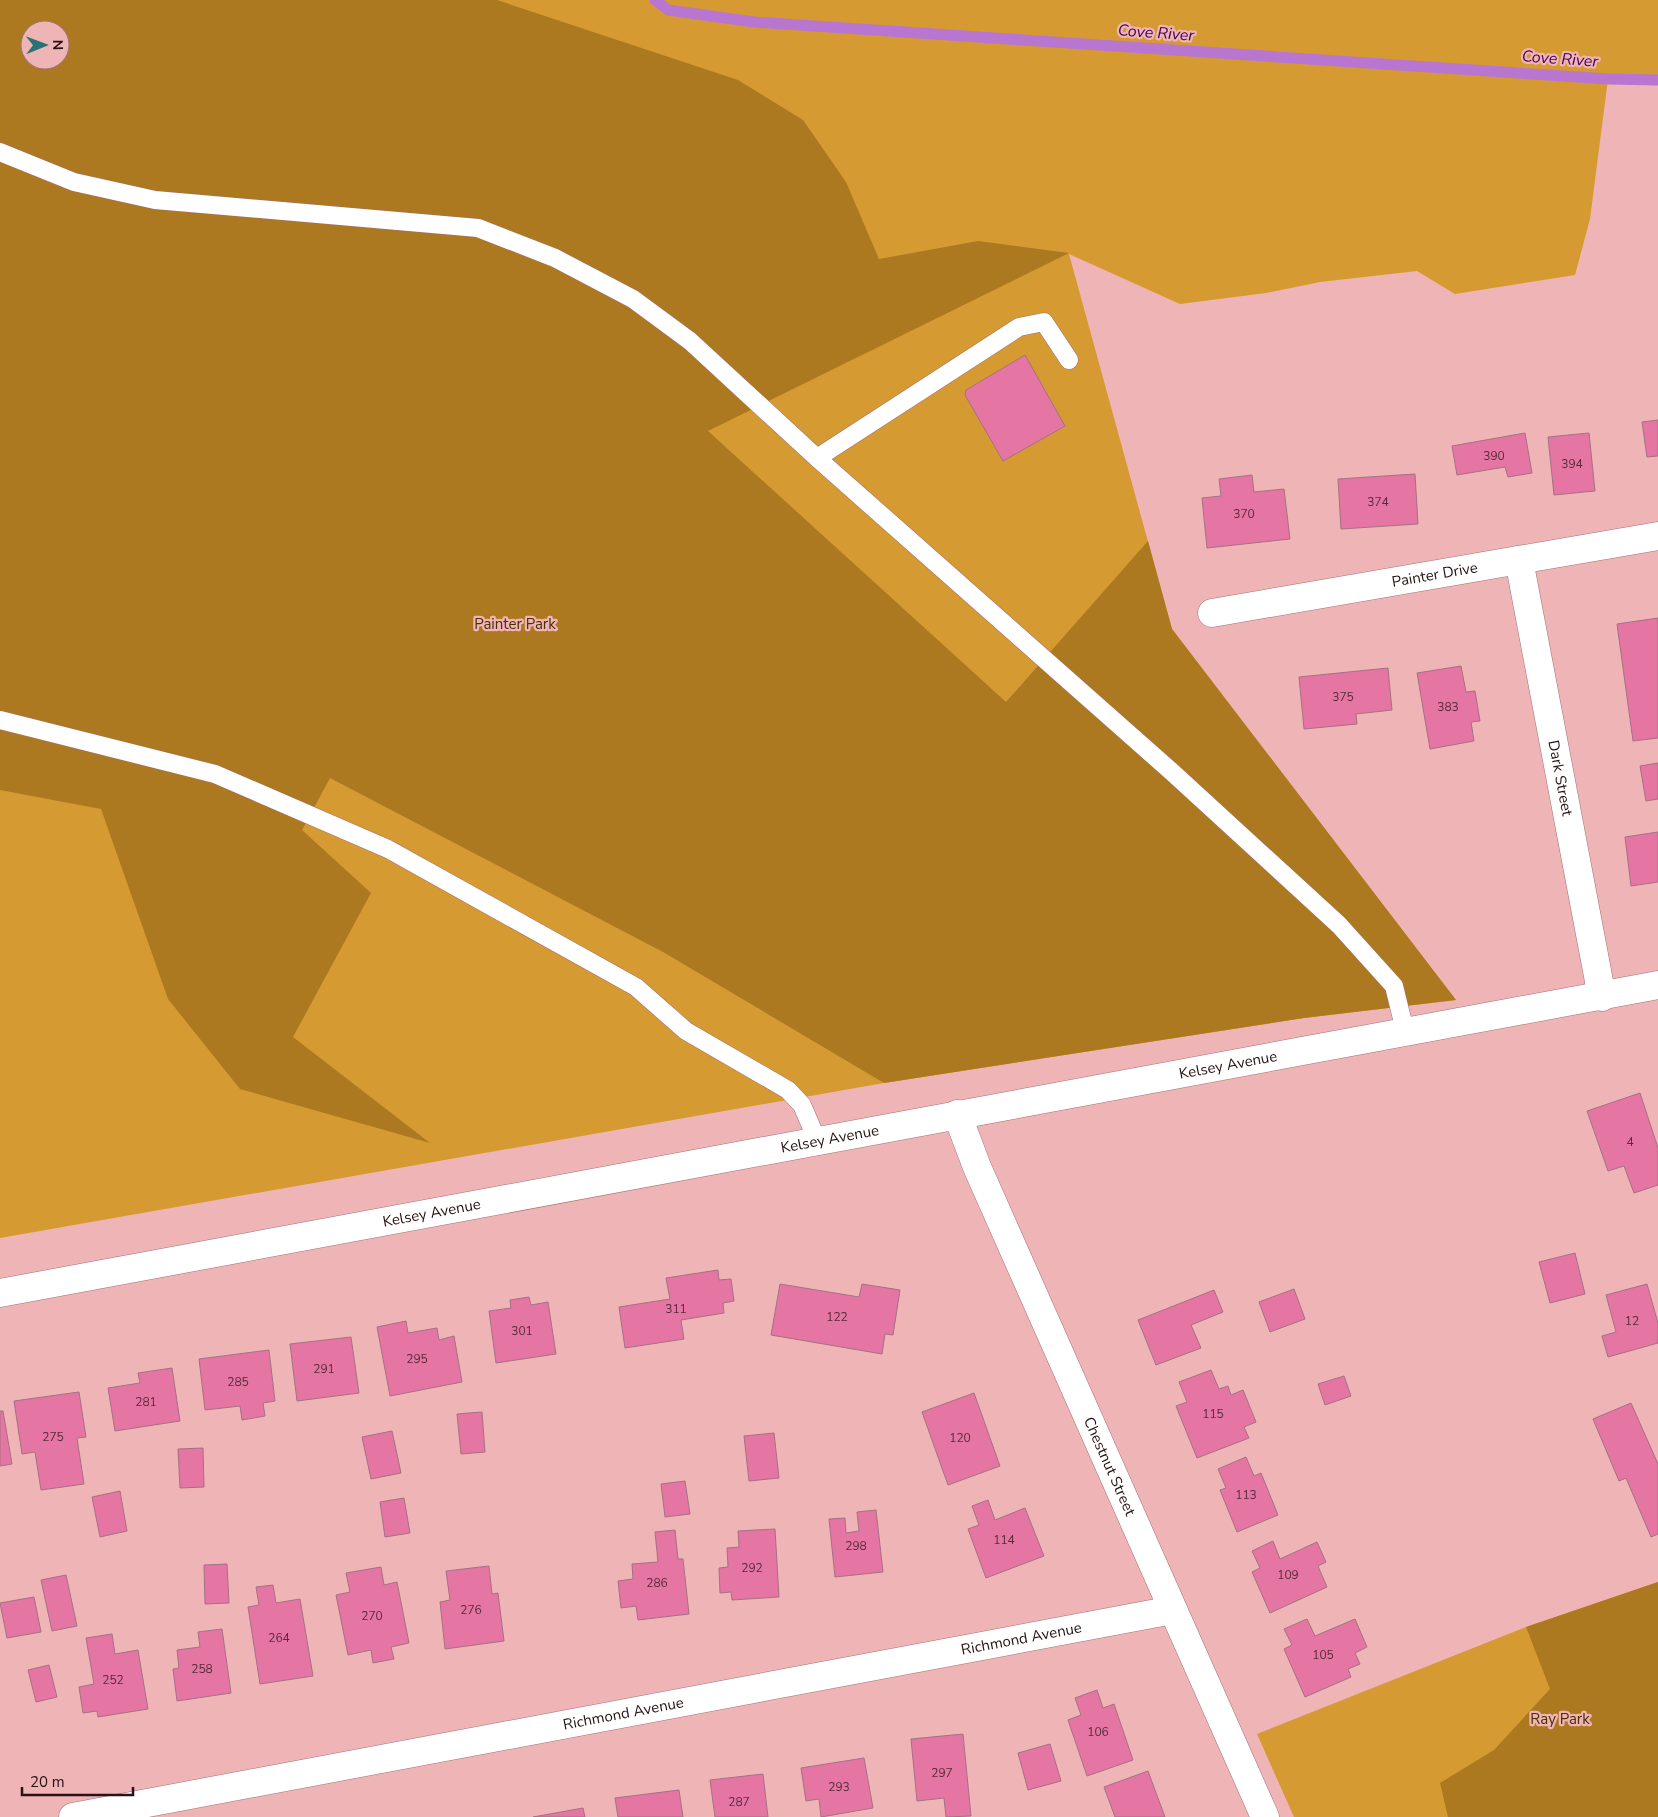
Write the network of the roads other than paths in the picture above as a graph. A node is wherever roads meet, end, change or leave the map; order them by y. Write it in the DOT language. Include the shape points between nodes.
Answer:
graph roads {
  1 [pos="0,152"];
  2 [pos="1069,360"];
  3 [pos="817,458"];
  4 [pos="1658,536"];
  5 [pos="1519,560"];
  6 [pos="1212,613"];
  7 [pos="0,720"];
  8 [pos="1658,985"];
  9 [pos="1602,997"];
  10 [pos="1405,1031"];
  11 [pos="957,1114"];
  12 [pos="817,1140"];
  13 [pos="0,1293"];
  14 [pos="1173,1610"];
  15 [pos="73,1817"];
  16 [pos="1265,1817"];
  1 -- 3 [label="lane" via="74,182 155,200 478,228 555,258 633,299 690,341"];
  2 -- 3 [label="lane" via="1044,322 1019,326"];
  3 -- 10 [label="lane" via="1339,924 1394,986"];
  4 -- 5 [label="street, Painter Drive"];
  5 -- 6 [label="street, Painter Drive"];
  5 -- 9 [label="street, Dark Street"];
  7 -- 12 [label="lane" via="215,774 388,850 636,987 686,1031 788,1090 802,1104"];
  8 -- 9 [label="street, Kelsey Avenue"];
  9 -- 10 [label="street, Kelsey Avenue"];
  10 -- 11 [label="street, Kelsey Avenue"];
  11 -- 12 [label="street, Kelsey Avenue"];
  11 -- 14 [label="street, Chestnut Street" via="977,1167"];
  12 -- 13 [label="street, Kelsey Avenue"];
  14 -- 15 [label="street, Richmond Avenue"];
  14 -- 16 [label="street, Chestnut Street"];
}
